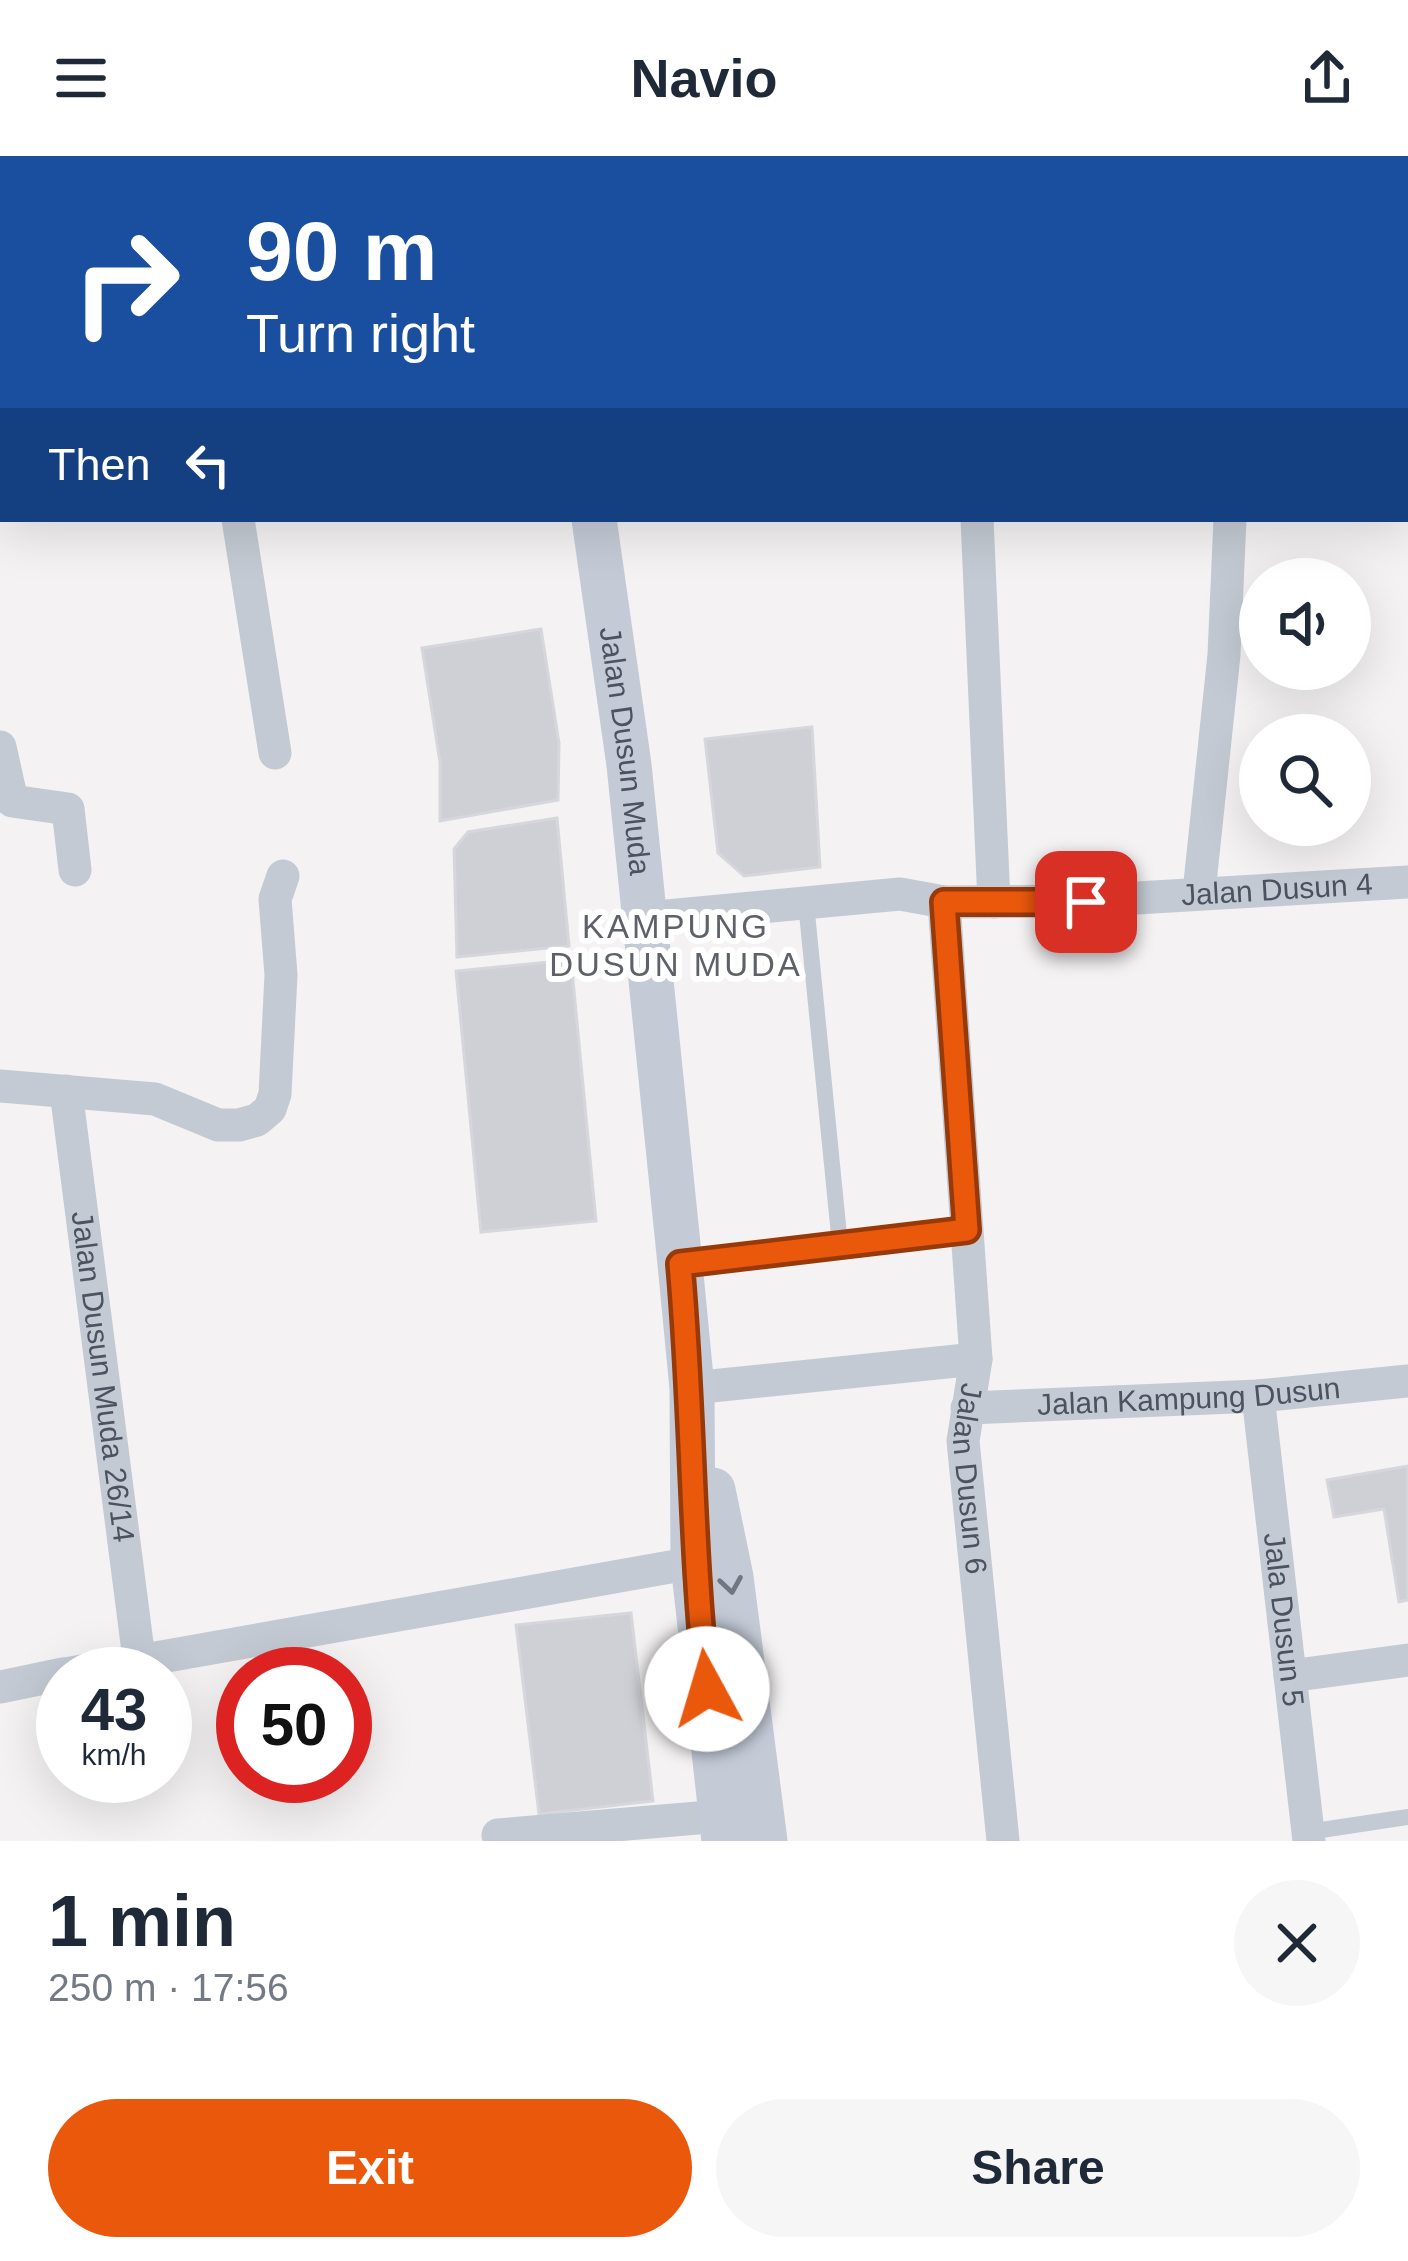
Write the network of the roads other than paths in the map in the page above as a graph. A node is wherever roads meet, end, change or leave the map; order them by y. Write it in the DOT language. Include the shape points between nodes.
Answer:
graph roads {
  1 [pos="238,522"];
  2 [pos="594,522"];
  3 [pos="977,522"];
  4 [pos="1230,522"];
  5 [pos="0,747"];
  6 [pos="275,753"];
  7 [pos="75,870"];
  8 [pos="283,877"];
  9 [pos="1408,882"];
  10 [pos="1199,892"];
  11 [pos="944,902"];
  12 [pos="994,902"];
  13 [pos="806,903"];
  14 [pos="646,918"];
  15 [pos="0,1086"];
  16 [pos="66,1091"];
  17 [pos="967,1230"];
  18 [pos="840,1245"];
  19 [pos="680,1264"];
  20 [pos="976,1359"];
  21 [pos="1408,1381"];
  22 [pos="692,1388"];
  23 [pos="1258,1396"];
  24 [pos="967,1408"];
  25 [pos="693,1563"];
  26 [pos="137,1647"];
  27 [pos="192,1650"];
  28 [pos="1408,1660"];
  29 [pos="1290,1676"];
  30 [pos="36,1680"];
  31 [pos="0,1687"];
  32 [pos="1408,1816"];
  33 [pos="722,1828"];
  34 [pos="498,1835"];
  35 [pos="1308,1837"];
  36 [pos="765,1841"];
  37 [pos="1003,1841"];
  1 -- 6 [label="street"];
  2 -- 14 [label="main road, Jalan Dusun Muda"];
  3 -- 12 [label="street"];
  4 -- 10 [label="street"];
  5 -- 7 [label="street" via="12,801 68,809"];
  8 -- 16 [label="street" via="275,899 281,975 270,1109 257,1120 218,1125 155,1099"];
  9 -- 10 [label="street, Jalan Dusun 4"];
  10 -- 12 [label="street, Jalan Dusun 4"];
  11 -- 12 [label="street, Jalan Dusun 4"];
  11 -- 13 [label="street, Jalan Dusun 4" via="900,894"];
  11 -- 17 [label="street, Jalan Dusun 6"];
  13 -- 14 [label="street, Jalan Dusun 4"];
  13 -- 18 [label="lane"];
  14 -- 19 [label="main road, Jalan Dusun Muda"];
  15 -- 16 [label="street"];
  16 -- 26 [label="street, Jalan Dusun Muda 26/14"];
  17 -- 18 [label="lane"];
  17 -- 20 [label="street, Jalan Dusun 6"];
  18 -- 19 [label="lane"];
  19 -- 22 [label="main road, Jalan Dusun Muda"];
  20 -- 22 [label="street"];
  20 -- 24 [label="street, Jalan Dusun 6"];
  21 -- 23 [label="street, Jalan Kampung Dusun"];
  22 -- 25 [label="main road, Jalan Dusun Muda"];
  22 -- 36 [label="main road, one-way" via="731,1577"];
  23 -- 24 [label="street, Jalan Kampung Dusun"];
  23 -- 29 [label="street, Jala Dusun 5"];
  24 -- 37 [label="street, Jalan Dusun 6"];
  25 -- 27 [label="street"];
  25 -- 33 [label="main road, Jalan Dusun Muda"];
  28 -- 29 [label="street"];
  29 -- 35 [label="street, Jala Dusun 5"];
  30 -- 31 [label="street"];
  32 -- 35 [label="lane"];
  33 -- 34 [label="street"];
}
